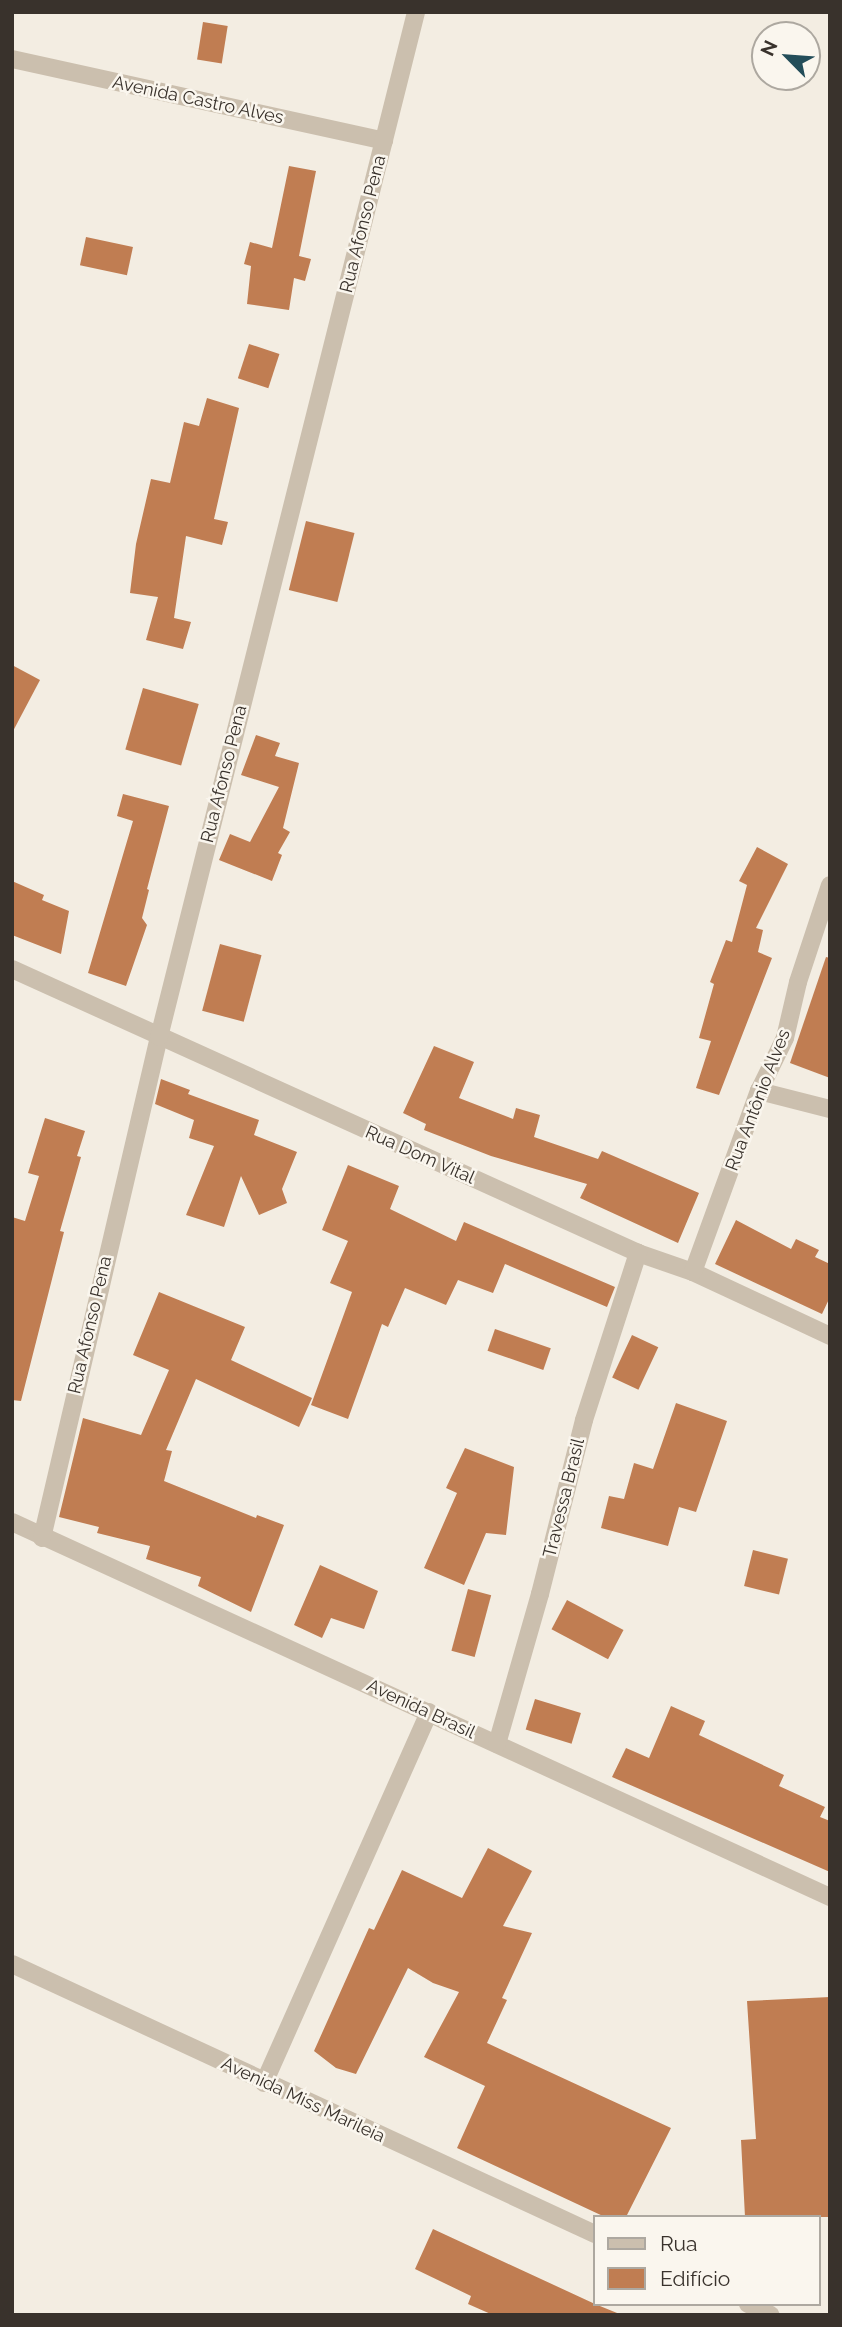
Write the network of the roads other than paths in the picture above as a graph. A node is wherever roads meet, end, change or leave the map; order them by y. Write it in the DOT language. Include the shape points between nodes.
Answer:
graph roads {
  1 [pos="416,12"];
  2 [pos="12,60"];
  3 [pos="384,141"];
  4 [pos="830,885"];
  5 [pos="12,969"];
  6 [pos="159,1037"];
  7 [pos="759,1091"];
  8 [pos="830,1109"];
  9 [pos="638,1253"];
  10 [pos="693,1272"];
  11 [pos="830,1336"];
  12 [pos="12,1522"];
  13 [pos="42,1538"];
  14 [pos="429,1712"];
  15 [pos="497,1744"];
  16 [pos="830,1897"];
  17 [pos="12,1964"];
  18 [pos="264,2083"];
  19 [pos="594,2234"];
  20 [pos="752,2306"];
  21 [pos="771,2315"];
  1 -- 3 [label="street, Rua Afonso Pena"];
  2 -- 3 [label="street, Avenida Castro Alves"];
  3 -- 6 [label="street, Rua Afonso Pena"];
  4 -- 7 [label="street, Rua Antônio Alves" via="785,1038"];
  5 -- 6 [label="street, Rua Dom Vital"];
  6 -- 9 [label="street, Rua Dom Vital"];
  6 -- 13 [label="street, Rua Afonso Pena"];
  7 -- 8 [label="street"];
  7 -- 10 [label="street, Rua Antônio Alves"];
  9 -- 10 [label="street, Rua Dom Vital"];
  9 -- 15 [label="street, Travessa Brasil" via="584,1420"];
  10 -- 11 [label="street, Rua Dom Vital"];
  12 -- 13 [label="street, Avenida Brasil"];
  13 -- 14 [label="street, Avenida Brasil"];
  14 -- 15 [label="street, Avenida Brasil"];
  14 -- 18 [label="street"];
  15 -- 16 [label="street, Avenida Brasil"];
  17 -- 18 [label="street, Avenida Miss Marileia"];
  18 -- 19 [label="street, Avenida Miss Marileia"];
  20 -- 21 [label="street"];
}
